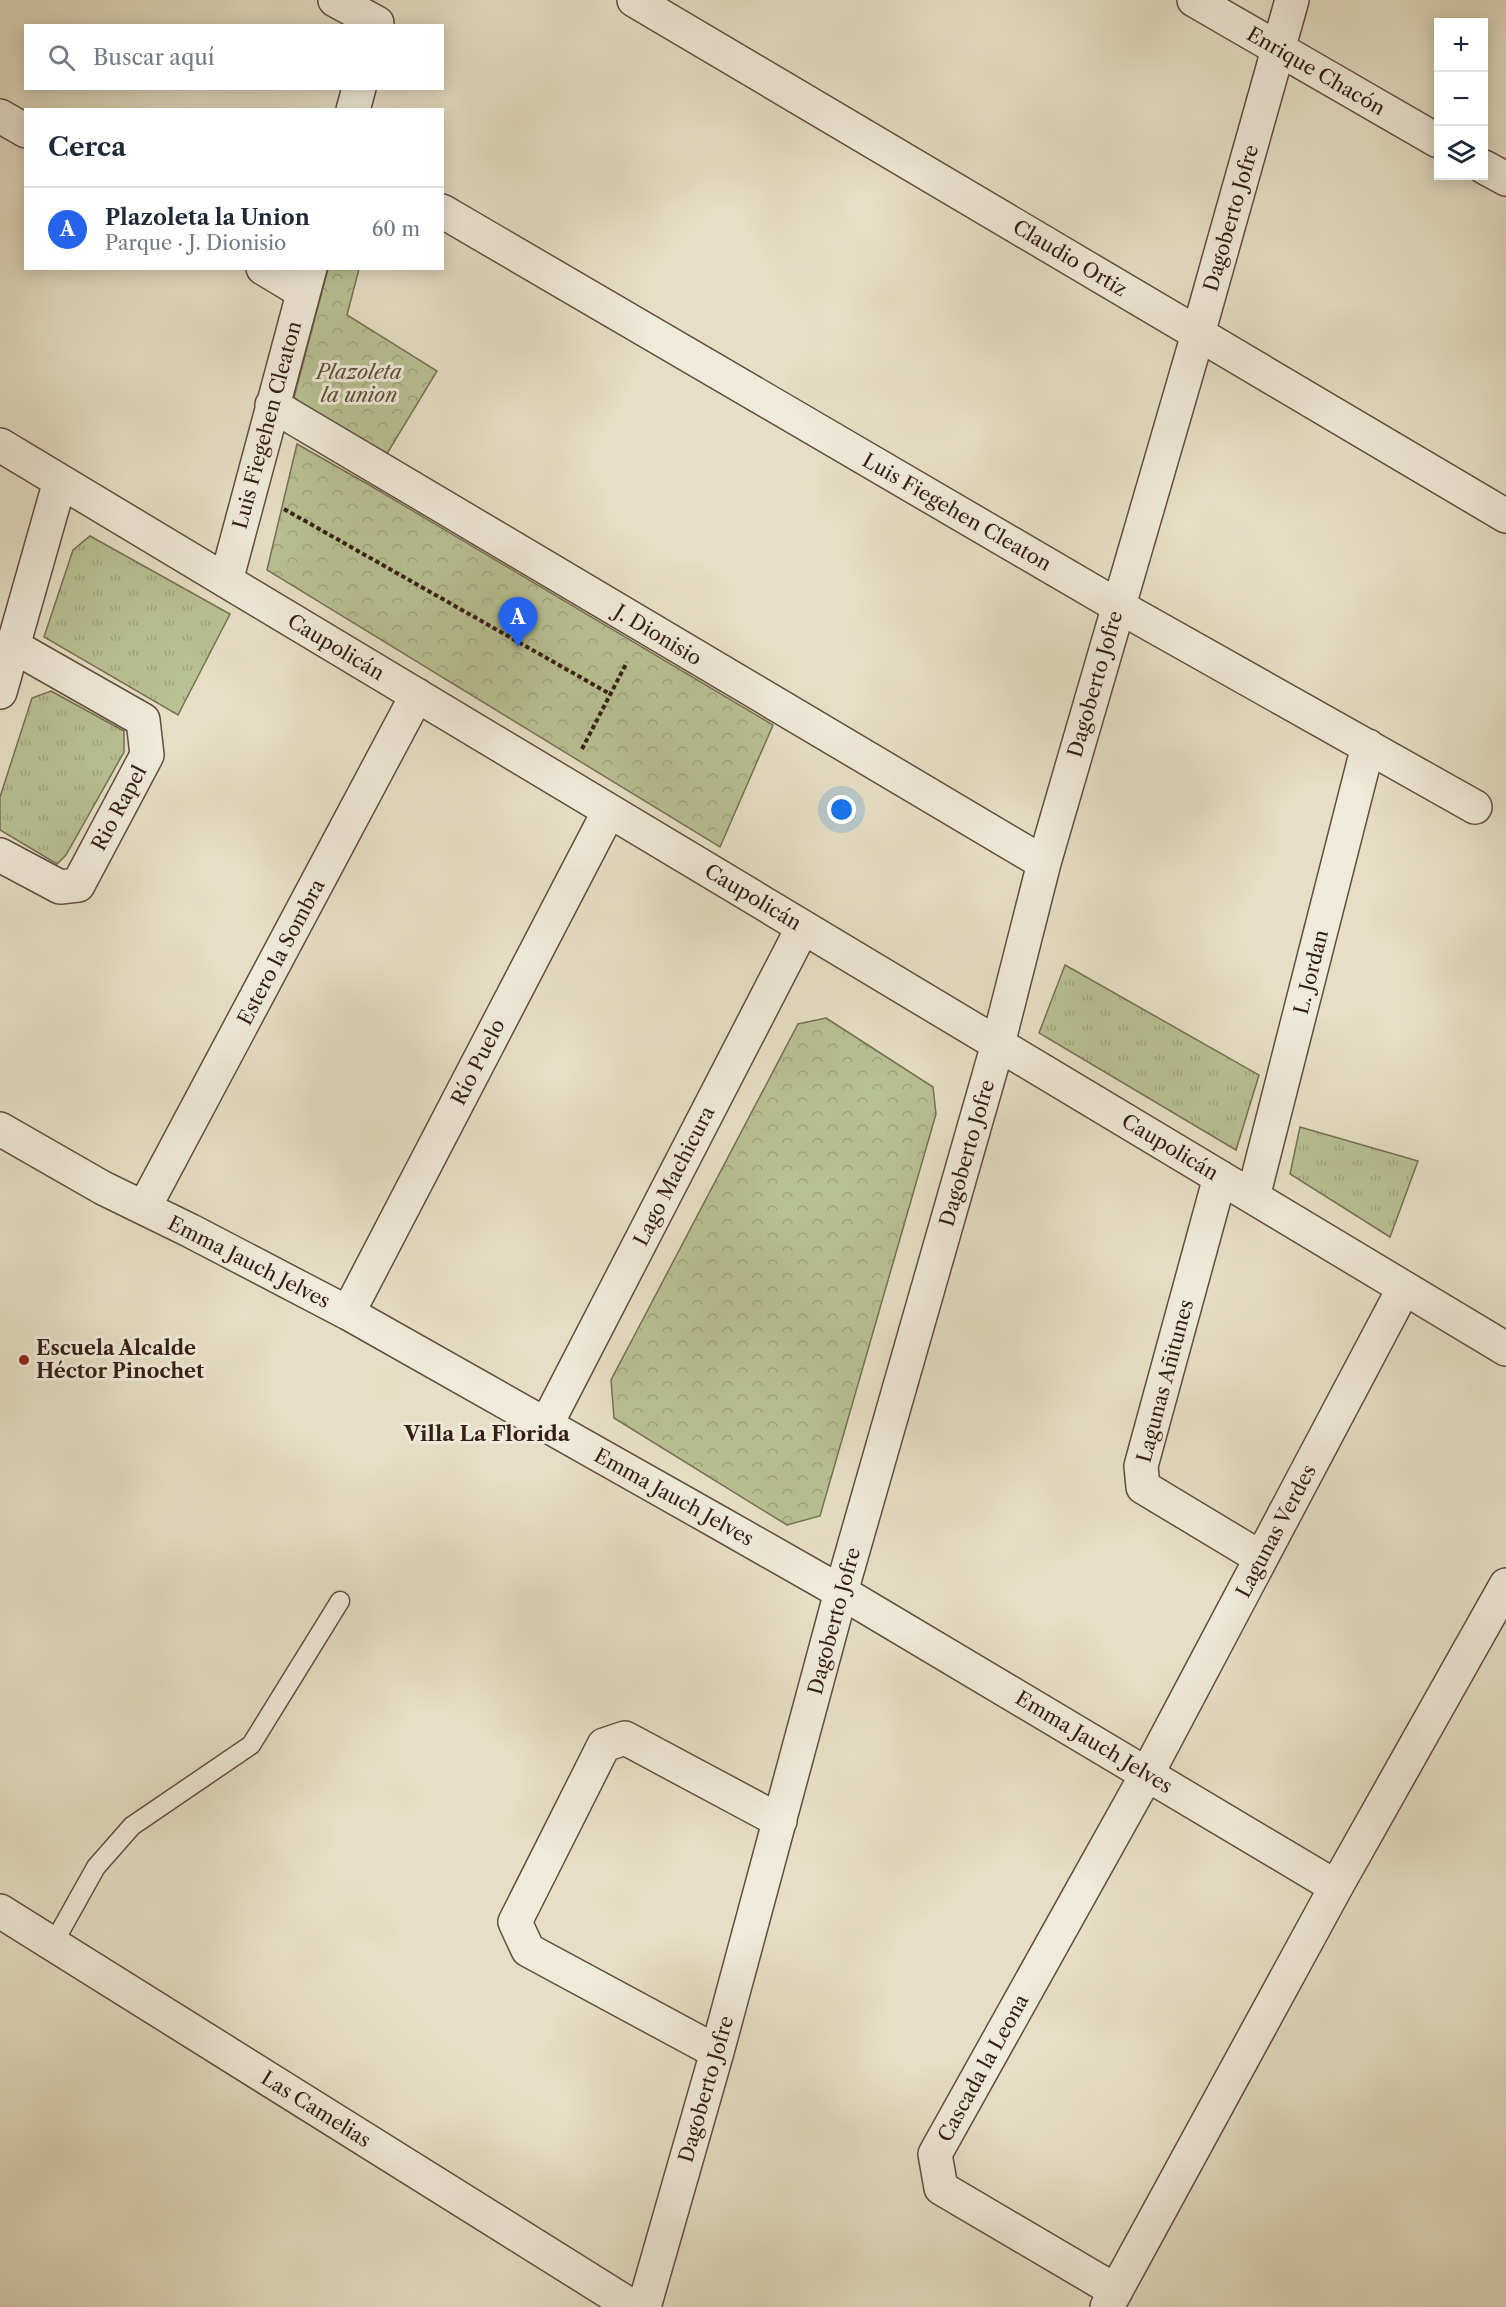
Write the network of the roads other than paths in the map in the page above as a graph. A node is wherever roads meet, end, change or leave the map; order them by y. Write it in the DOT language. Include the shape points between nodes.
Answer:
graph roads {
  1 [pos="335,0"];
  2 [pos="634,0"];
  3 [pos="1194,0"];
  4 [pos="1292,0"];
  5 [pos="377,24"];
  6 [pos="1278,49"];
  7 [pos="358,90"];
  8 [pos="354,108"];
  9 [pos="0,116"];
  10 [pos="24,130"];
  11 [pos="1434,139"];
  12 [pos="1488,168"];
  13 [pos="1506,179"];
  14 [pos="444,212"];
  15 [pos="270,270"];
  16 [pos="306,280"];
  17 [pos="1198,334"];
  18 [pos="272,405"];
  19 [pos="0,446"];
  20 [pos="60,481"];
  21 [pos="1506,516"];
  22 [pos="226,581"];
  23 [pos="1118,606"];
  24 [pos="13,646"];
  25 [pos="0,692"];
  26 [pos="417,695"];
  27 [pos="1368,746"];
  28 [pos="1475,807"];
  29 [pos="609,811"];
  30 [pos="0,855"];
  31 [pos="1044,863"];
  32 [pos="803,927"];
  33 [pos="998,1044"];
  34 [pos="0,1129"];
  35 [pos="1220,1177"];
  36 [pos="1253,1197"];
  37 [pos="144,1208"];
  38 [pos="1404,1288"];
  39 [pos="348,1313"];
  40 [pos="1506,1349"];
  41 [pos="546,1425"];
  42 [pos="1262,1558"];
  43 [pos="1506,1585"];
  44 [pos="842,1592"];
  45 [pos="340,1601"];
  46 [pos="1147,1774"];
  47 [pos="780,1821"];
  48 [pos="1336,1887"];
  49 [pos="0,1911"];
  50 [pos="53,1944"];
  51 [pos="717,2052"];
  52 [pos="1112,2299"];
  53 [pos="633,2307"];
  54 [pos="644,2307"];
  1 -- 5 [label="street"];
  2 -- 17 [label="street, Claudio Ortiz"];
  3 -- 6 [label="street, Enrique Chacón"];
  4 -- 6 [label="street, Dagoberto Jofre"];
  6 -- 11 [label="street, Enrique Chacón"];
  6 -- 17 [label="street, Dagoberto Jofre"];
  7 -- 8 [label="street"];
  9 -- 10 [label="street"];
  12 -- 13 [label="street"];
  14 -- 23 [label="street, Luis Fiegehen Cleaton"];
  15 -- 16 [label="street"];
  16 -- 18 [label="street, Luis Fiegehen Cleaton"];
  17 -- 21 [label="street, Claudio Ortiz"];
  17 -- 23 [label="street, Dagoberto Jofre"];
  18 -- 22 [label="street, Luis Fiegehen Cleaton"];
  18 -- 31 [label="street, J. Dionisio"];
  19 -- 20 [label="street, Caupolicán"];
  20 -- 22 [label="street, Caupolicán"];
  20 -- 24 [label="street"];
  22 -- 26 [label="street, Caupolicán"];
  23 -- 27 [label="street, Luis Fiegehen Cleaton"];
  23 -- 31 [label="street, Dagoberto Jofre"];
  24 -- 25 [label="street"];
  24 -- 30 [label="street, Rio Rapel" via="143,720 147,755 78,885 60,887"];
  26 -- 29 [label="street, Caupolicán"];
  26 -- 37 [label="street, Estero la Sombra"];
  27 -- 28 [label="street, Luis Fiegehen Cleaton"];
  27 -- 36 [label="street, L. Jordan"];
  29 -- 32 [label="street, Caupolicán"];
  29 -- 39 [label="street, Río Puelo"];
  31 -- 33 [label="street, Dagoberto Jofre"];
  32 -- 33 [label="street, Caupolicán"];
  32 -- 41 [label="street, Lago Machicura"];
  33 -- 35 [label="street, Caupolicán"];
  33 -- 44 [label="street, Dagoberto Jofre"];
  34 -- 37 [label="street, Emma Jauch Jelves"];
  35 -- 36 [label="street, Caupolicán"];
  35 -- 42 [label="street, Lagunas Añitunes" via="1141,1466 1143,1487"];
  36 -- 38 [label="street, Caupolicán"];
  37 -- 39 [label="street, Emma Jauch Jelves"];
  38 -- 40 [label="street, Caupolicán"];
  38 -- 42 [label="street, Lagunas Verdes"];
  39 -- 41 [label="street, Emma Jauch Jelves"];
  41 -- 44 [label="street, Emma Jauch Jelves"];
  42 -- 46 [label="street, Lagunas Verdes"];
  43 -- 48 [label="street"];
  44 -- 46 [label="street, Emma Jauch Jelves"];
  44 -- 47 [label="street, Dagoberto Jofre"];
  45 -- 50 [label="lane" via="251,1744 132,1826 96,1867"];
  46 -- 48 [label="street, Emma Jauch Jelves"];
  46 -- 52 [label="street, Cascada la Leona" via="935,2154 941,2188"];
  47 -- 51 [label="street, Dagoberto Jofre"];
  47 -- 51 [label="street" via="625,1738 604,1745 515,1922 528,1950"];
  48 -- 52 [label="street"];
  49 -- 50 [label="street, Las Camelias"];
  50 -- 53 [label="street, Las Camelias"];
  51 -- 54 [label="street, Dagoberto Jofre"];
}
